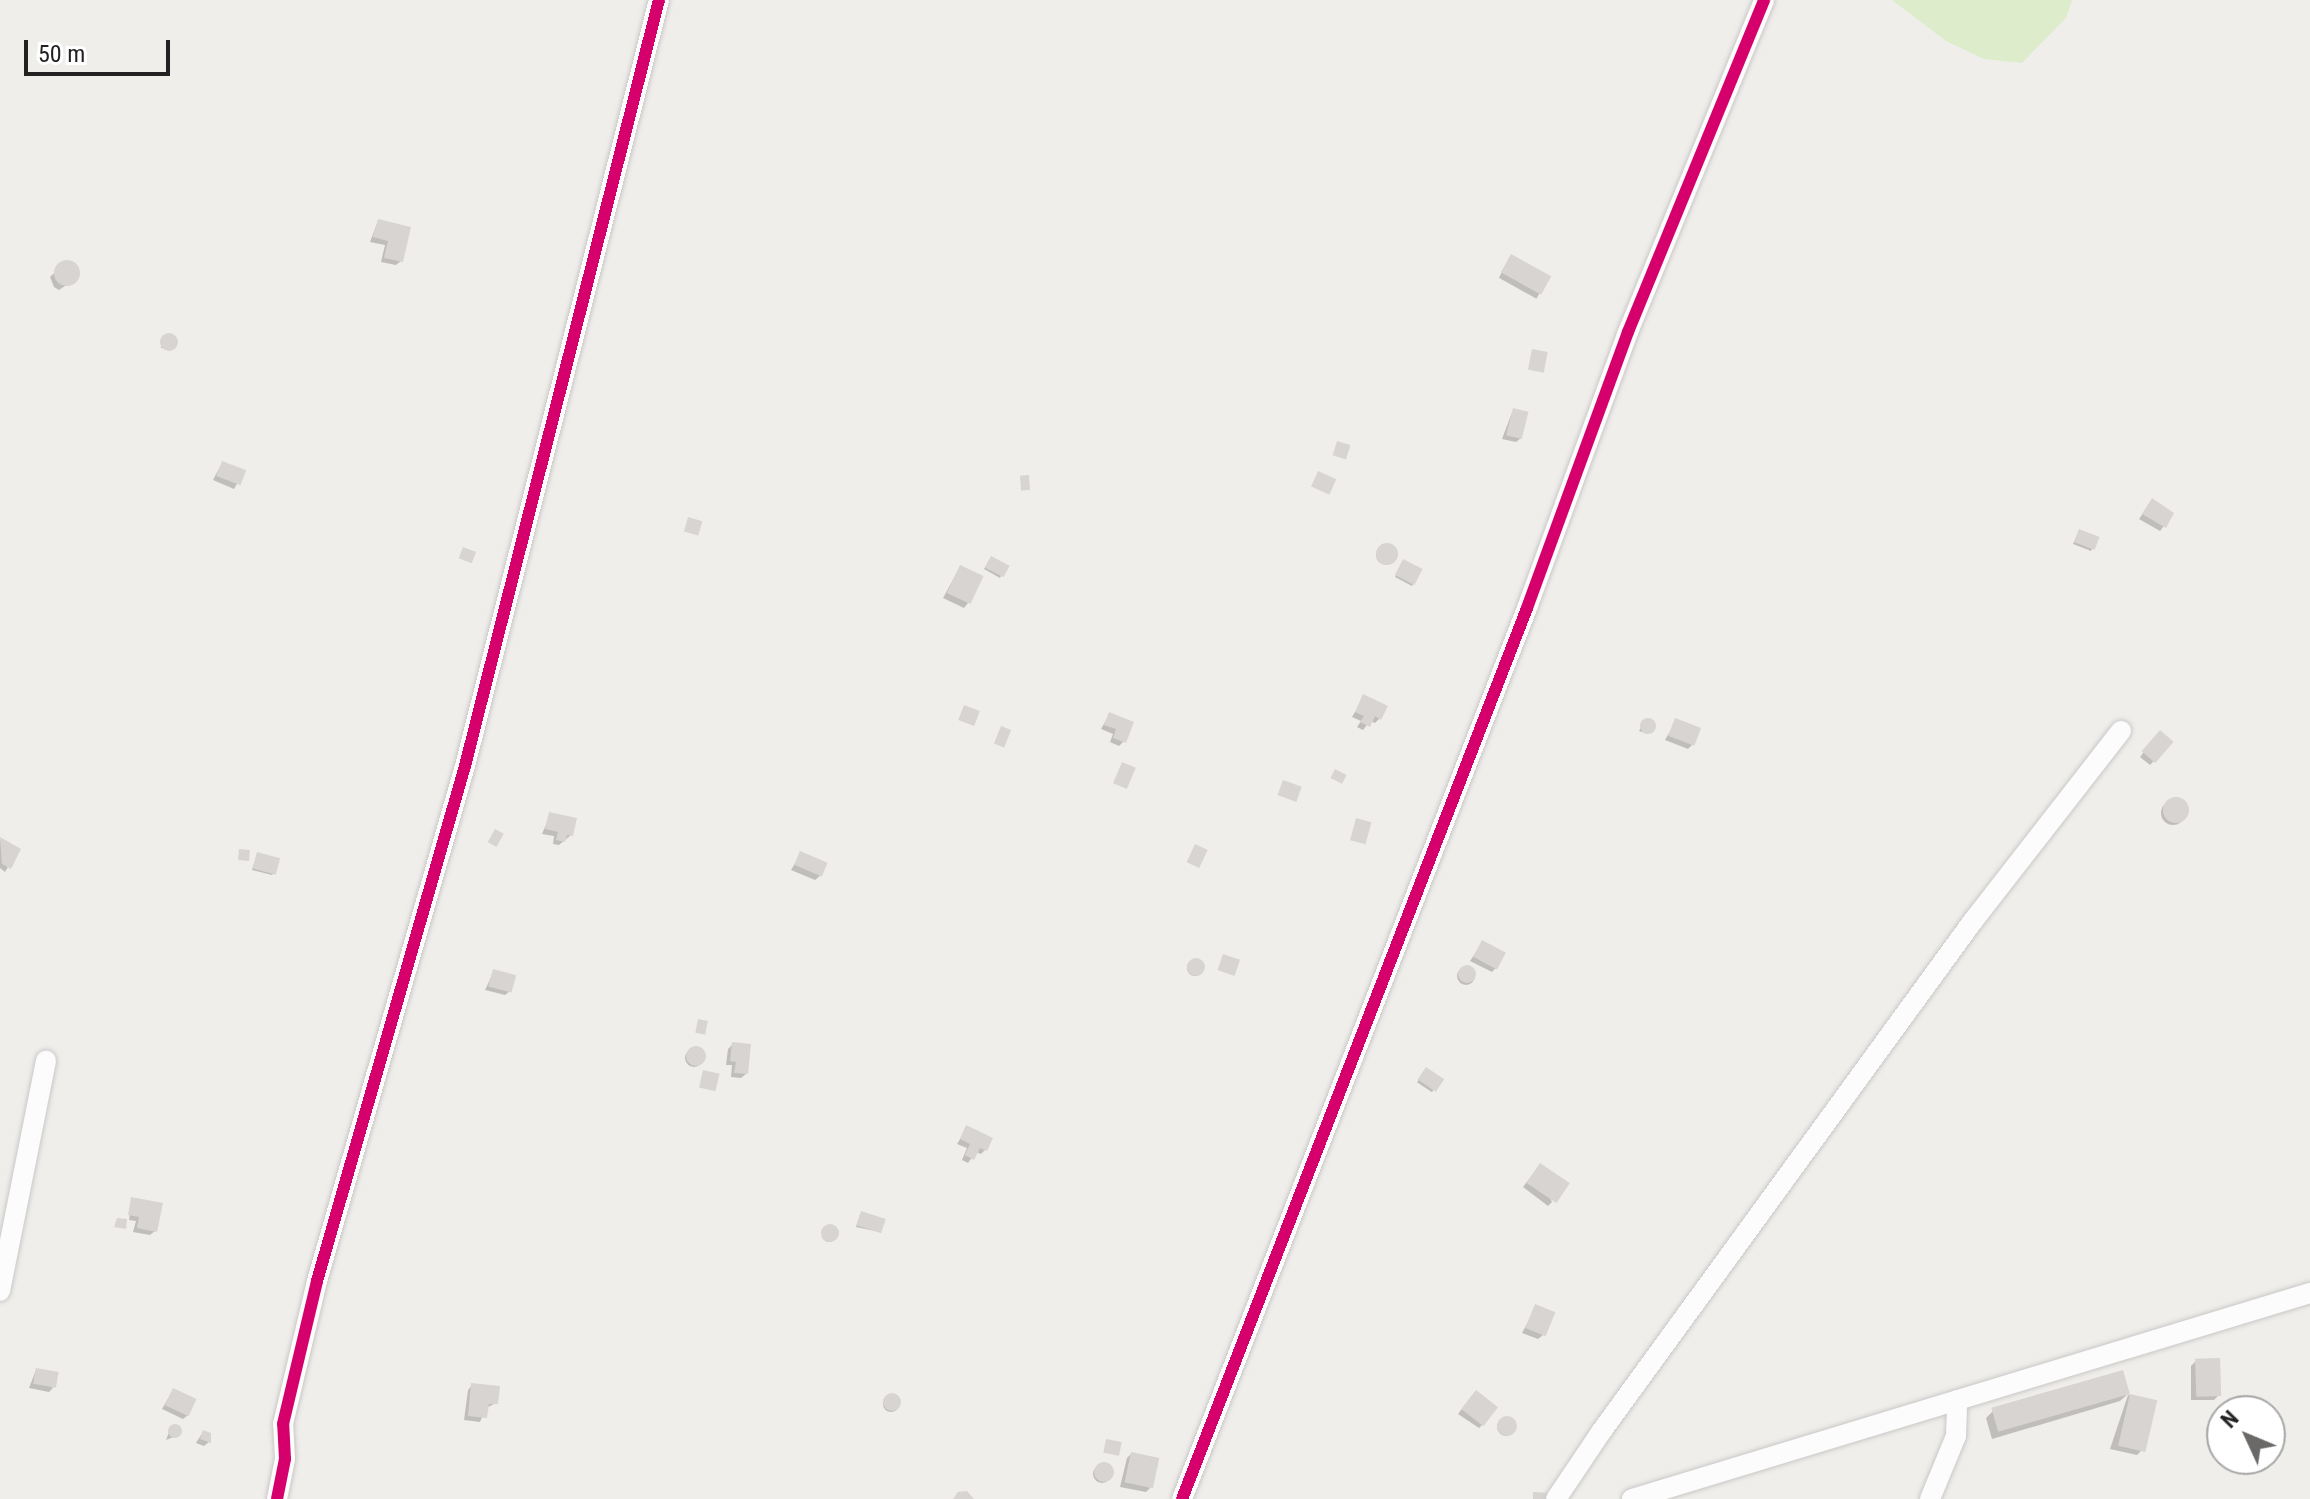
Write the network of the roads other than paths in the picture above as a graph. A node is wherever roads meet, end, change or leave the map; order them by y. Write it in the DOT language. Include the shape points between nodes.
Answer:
graph roads {
  1 [pos="659,0"];
  2 [pos="1764,0"];
  3 [pos="2121,731"];
  4 [pos="46,1061"];
  5 [pos="0,1291"];
  6 [pos="2310,1293"];
  7 [pos="1957,1400"];
  8 [pos="277,1499"];
  9 [pos="1182,1499"];
  10 [pos="1556,1499"];
  11 [pos="1632,1499"];
  12 [pos="1930,1499"];
  1 -- 8 [label="street" via="469,751 317,1281 283,1424 285,1459"];
  2 -- 9 [label="street" via="1628,332 1527,608"];
  3 -- 10 [label="street" via="1973,921"];
  4 -- 5 [label="street"];
  6 -- 7 [label="street"];
  7 -- 11 [label="street"];
  7 -- 12 [label="street" via="1956,1436"];
}
